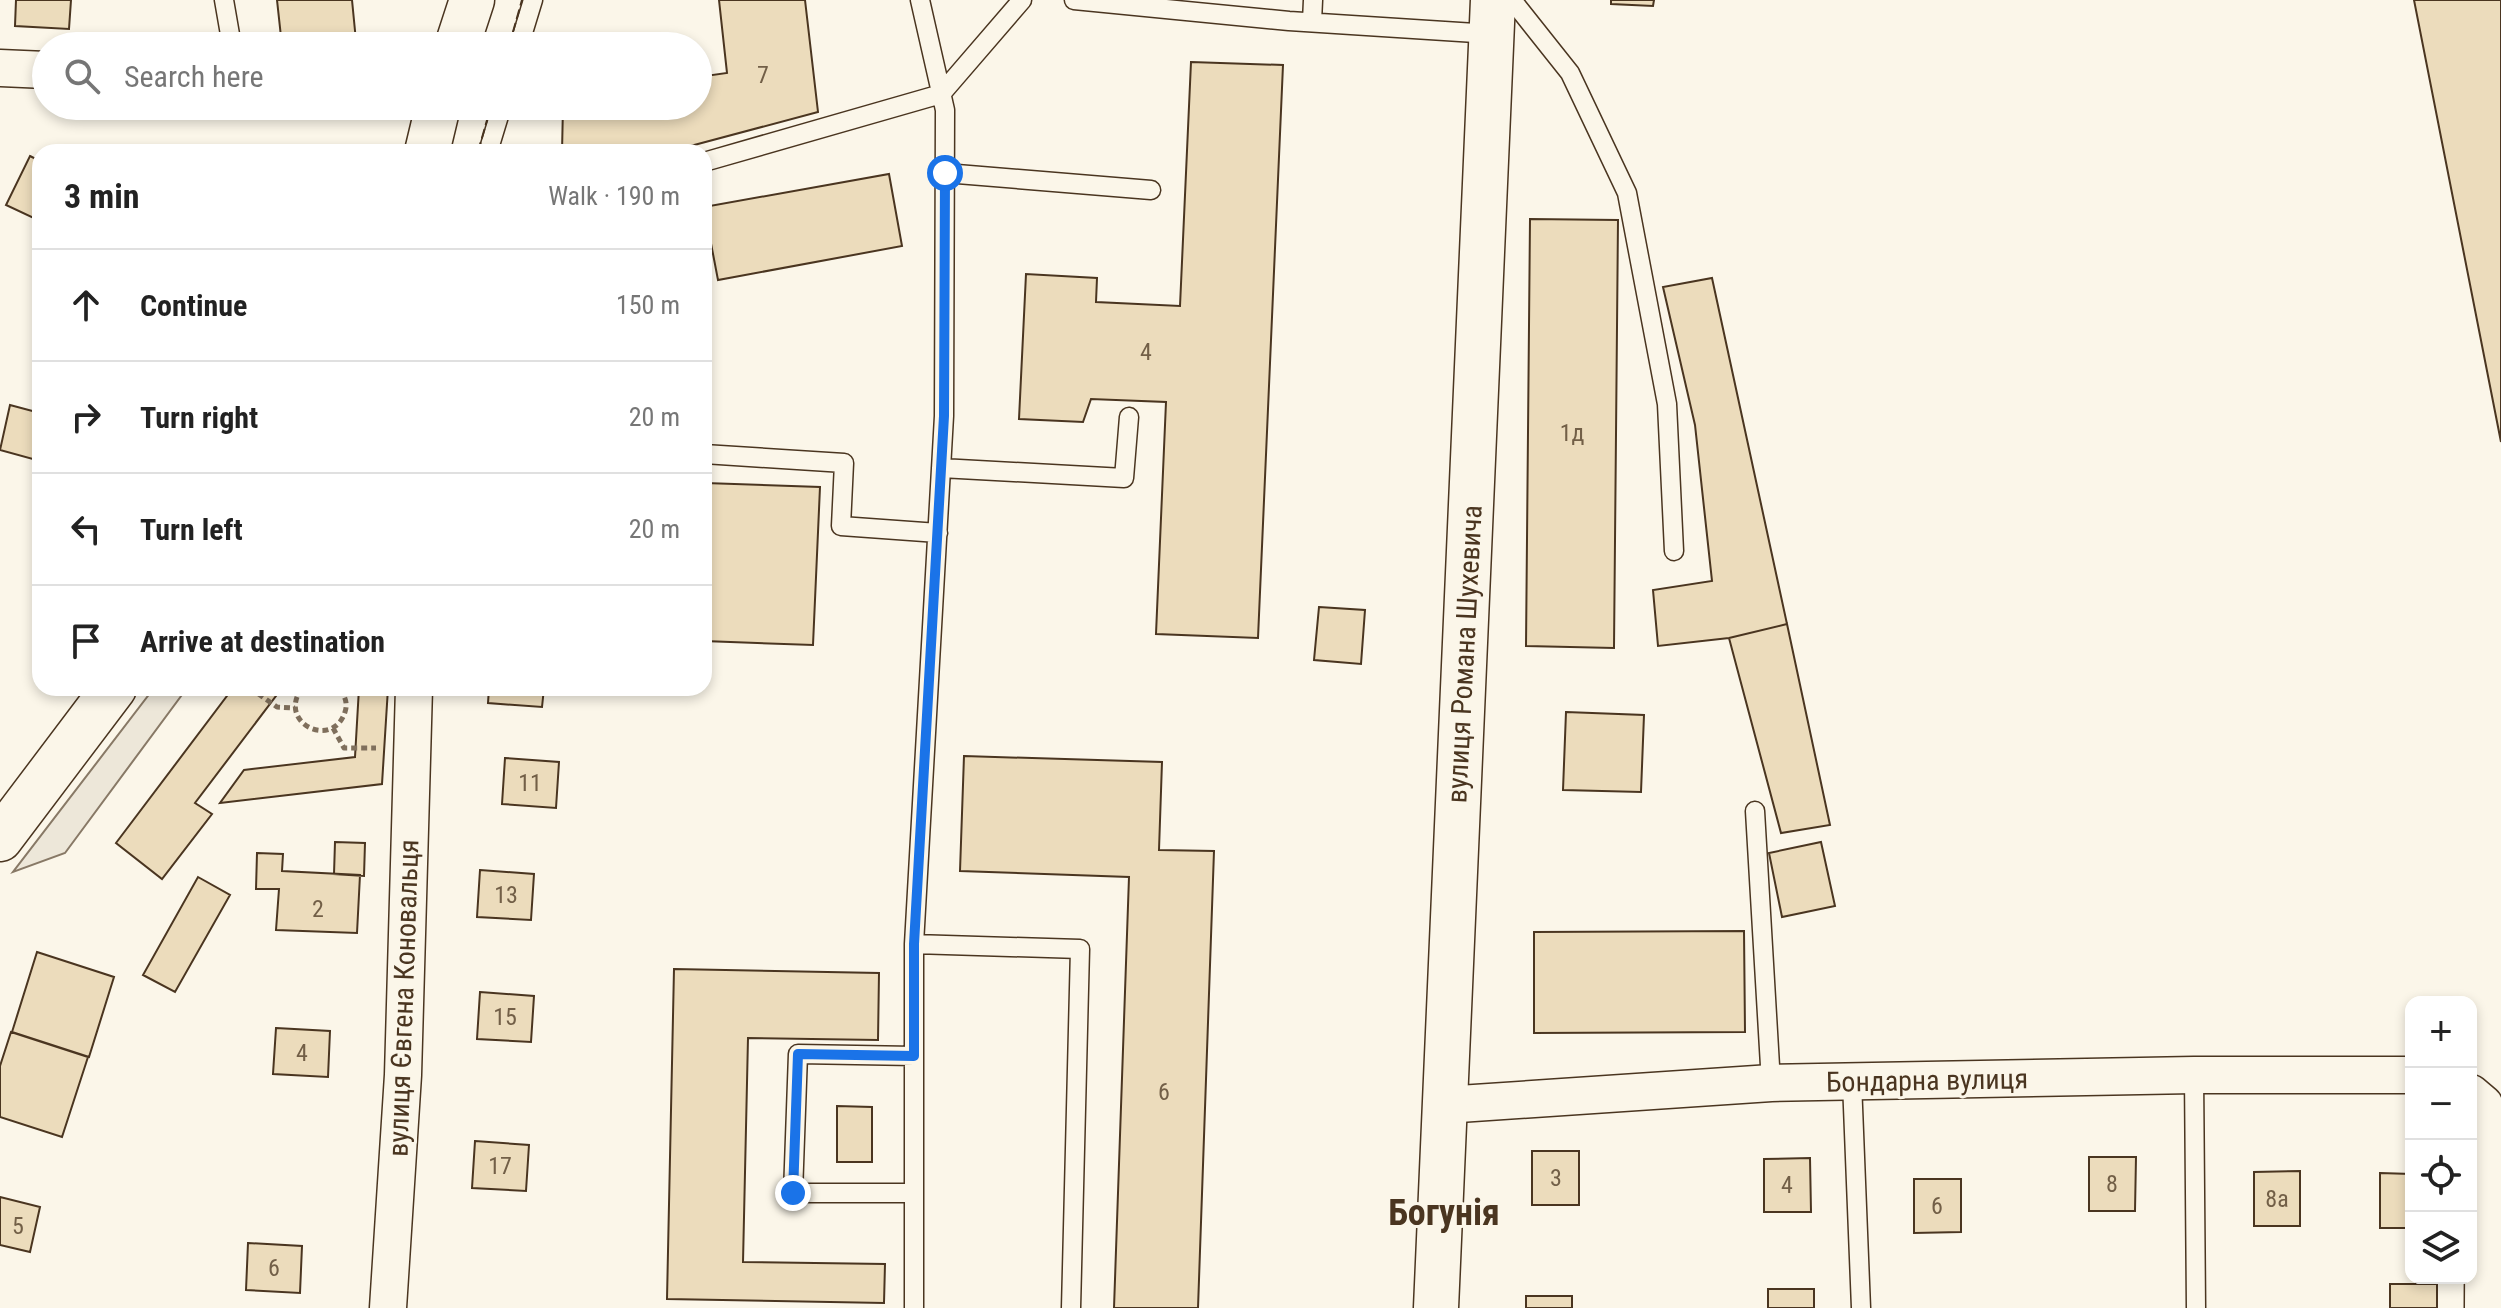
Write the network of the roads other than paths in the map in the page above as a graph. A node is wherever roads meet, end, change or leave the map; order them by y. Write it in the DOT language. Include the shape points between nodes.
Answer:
graph roads {
  1 [pos="224,0"];
  2 [pos="472,0"];
  3 [pos="533,0"];
  4 [pos="920,0"];
  5 [pos="1022,0"];
  6 [pos="1074,0"];
  7 [pos="1313,0"];
  8 [pos="1499,11"];
  9 [pos="1312,22"];
  10 [pos="230,32"];
  11 [pos="462,32"];
  12 [pos="523,32"];
  13 [pos="0,68"];
  14 [pos="32,69"];
  15 [pos="941,94"];
  16 [pos="435,120"];
  17 [pos="498,120"];
  18 [pos="429,144"];
  19 [pos="490,144"];
  20 [pos="712,160"];
  21 [pos="945,173"];
  22 [pos="1151,190"];
  23 [pos="1129,417"];
  24 [pos="712,455"];
  25 [pos="941,468"];
  26 [pos="938,533"];
  27 [pos="1674,551"];
  28 [pos="108,696"];
  29 [pos="414,696"];
  30 [pos="1755,811"];
  31 [pos="0,839"];
  32 [pos="914,944"];
  33 [pos="914,1056"];
  34 [pos="2194,1075"];
  35 [pos="2405,1075"];
  36 [pos="1852,1082"];
  37 [pos="1771,1083"];
  38 [pos="2477,1098"];
  39 [pos="1444,1105"];
  40 [pos="914,1193"];
  41 [pos="388,1308"];
  42 [pos="914,1308"];
  43 [pos="1071,1308"];
  44 [pos="1436,1308"];
  45 [pos="1861,1308"];
  46 [pos="2196,1308"];
  47 [pos="2483,1308"];
  1 -- 10 [label="lane"];
  2 -- 11 [label="street"];
  3 -- 12 [label="lane"];
  4 -- 15 [label="lane"];
  5 -- 15 [label="lane"];
  6 -- 9 [label="lane"];
  7 -- 9 [label="lane"];
  8 -- 9 [label="lane"];
  8 -- 27 [label="lane" via="1570,73 1627,193 1667,404"];
  8 -- 39 [label="street, вулиця Романа Шухевича"];
  13 -- 14 [label="street"];
  15 -- 20 [label="lane"];
  15 -- 21 [label="lane"];
  16 -- 18 [label="street"];
  17 -- 19 [label="lane"];
  21 -- 22 [label="lane"];
  21 -- 25 [label="lane"];
  23 -- 25 [label="lane" via="1124,478"];
  24 -- 26 [label="lane" via="844,463 841,526"];
  25 -- 26 [label="lane"];
  26 -- 32 [label="lane"];
  28 -- 31 [label="street"];
  29 -- 41 [label="street, вулиця Євгена Коновальця" via="403,1075"];
  30 -- 37 [label="lane"];
  32 -- 33 [label="lane"];
  32 -- 43 [label="lane" via="1080,949"];
  33 -- 40 [label="lane"];
  33 -- 40 [label="lane" via="798,1054 793,1193"];
  34 -- 35 [label="street, Бондарна вулиця"];
  34 -- 36 [label="street, Бондарна вулиця"];
  34 -- 46 [label="lane"];
  36 -- 37 [label="street, Бондарна вулиця"];
  36 -- 45 [label="lane"];
  37 -- 39 [label="street, Бондарна вулиця"];
  38 -- 47 [label="street" via="2484,1104"];
  39 -- 44 [label="street, вулиця Романа Шухевича"];
  40 -- 42 [label="lane"];
}
